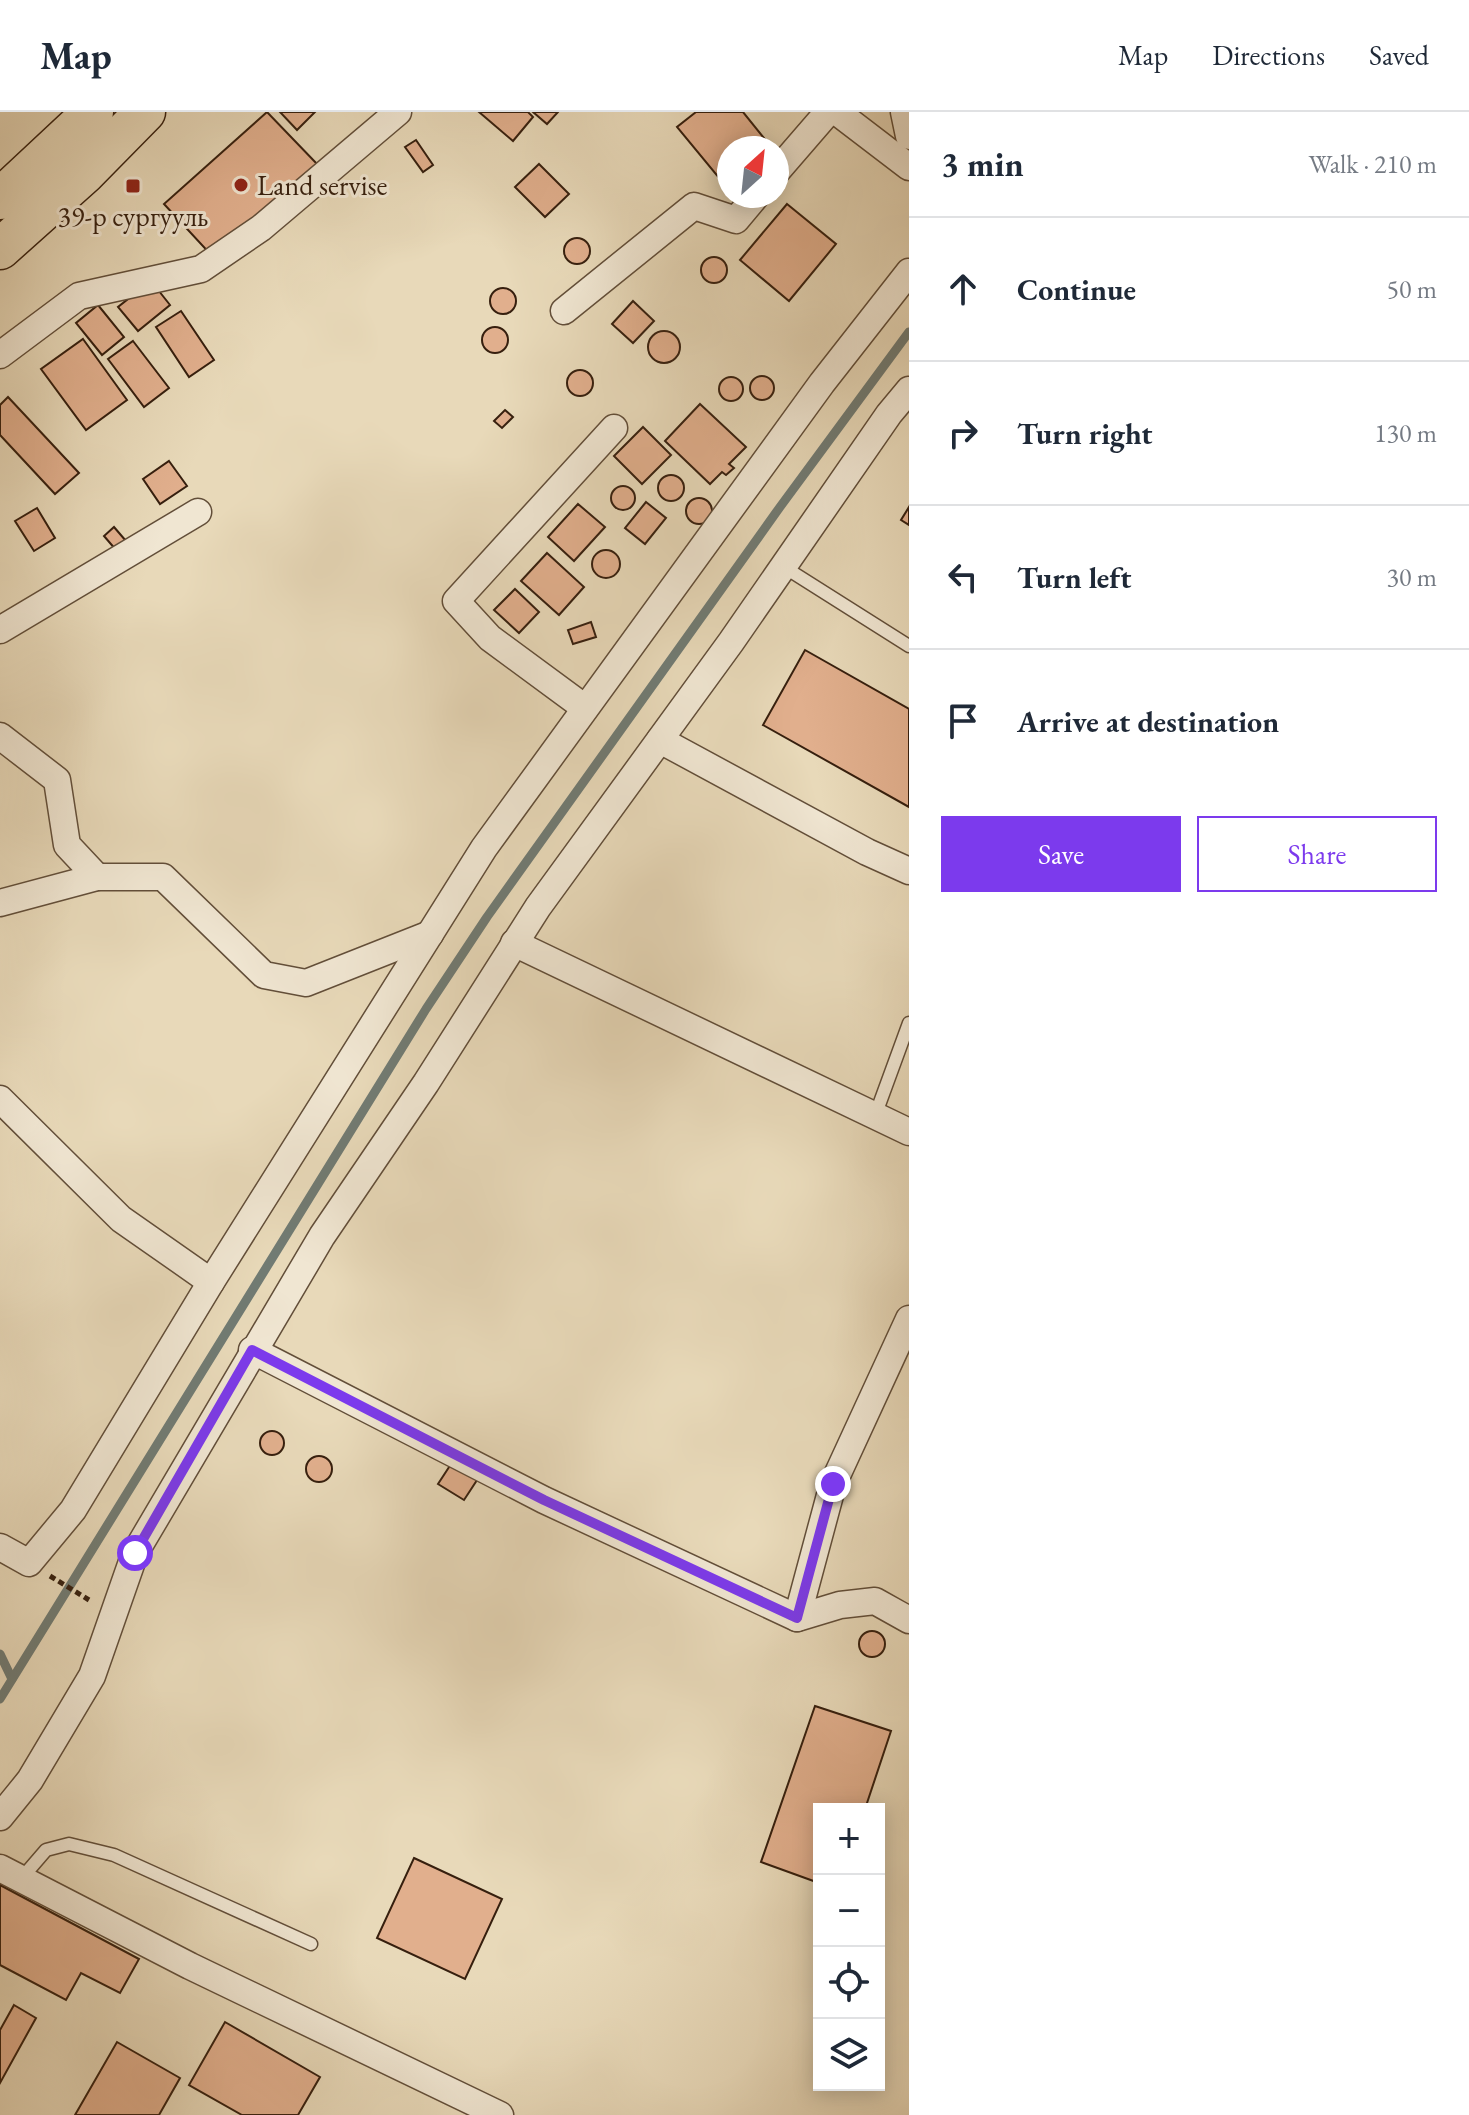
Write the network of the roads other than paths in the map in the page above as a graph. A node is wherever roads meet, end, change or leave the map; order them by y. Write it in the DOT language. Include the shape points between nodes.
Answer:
graph roads {
  1 [pos="93,112"];
  2 [pos="145,112"];
  3 [pos="398,112"];
  4 [pos="828,112"];
  5 [pos="837,112"];
  6 [pos="904,112"];
  7 [pos="909,136"];
  8 [pos="789,157"];
  9 [pos="909,167"];
  10 [pos="0,199"];
  11 [pos="746,208"];
  12 [pos="0,249"];
  13 [pos="909,272"];
  14 [pos="564,311"];
  15 [pos="0,355"];
  16 [pos="909,390"];
  17 [pos="614,428"];
  18 [pos="198,512"];
  19 [pos="784,567"];
  20 [pos="0,630"];
  21 [pos="909,646"];
  22 [pos="585,708"];
  23 [pos="0,736"];
  24 [pos="660,740"];
  25 [pos="909,871"];
  26 [pos="97,877"];
  27 [pos="0,903"];
  28 [pos="430,934"];
  29 [pos="514,943"];
  30 [pos="909,1023"];
  31 [pos="0,1099"];
  32 [pos="875,1116"];
  33 [pos="909,1132"];
  34 [pos="211,1282"];
  35 [pos="909,1319"];
  36 [pos="252,1350"];
  37 [pos="0,1547"];
  38 [pos="797,1618"];
  39 [pos="909,1620"];
  40 [pos="0,1817"];
  41 [pos="11,1873"];
  42 [pos="311,1944"];
  43 [pos="500,2115"];
  1 -- 10 [label="main road"];
  2 -- 12 [label="main road"];
  3 -- 15 [label="street" via="261,228 201,269 79,296"];
  4 -- 8 [label="street"];
  5 -- 9 [label="street"];
  6 -- 7 [label="street"];
  11 -- 14 [label="street" via="736,220 694,206"];
  13 -- 22 [label="street"];
  16 -- 19 [label="street"];
  17 -- 22 [label="street" via="456,601 490,638"];
  18 -- 20 [label="street"];
  19 -- 21 [label="lane"];
  19 -- 24 [label="street"];
  22 -- 28 [label="street" via="484,848"];
  23 -- 26 [label="street" via="57,780 67,845"];
  24 -- 25 [label="street"];
  24 -- 29 [label="street"];
  26 -- 27 [label="street"];
  26 -- 28 [label="street" via="163,877 264,975 306,983"];
  28 -- 34 [label="street"];
  29 -- 32 [label="street"];
  29 -- 36 [label="street"];
  30 -- 32 [label="lane"];
  31 -- 34 [label="street" via="121,1219"];
  32 -- 33 [label="street"];
  34 -- 37 [label="street" via="73,1510 29,1563"];
  35 -- 38 [label="street" via="833,1484"];
  36 -- 38 [label="street" via="544,1500"];
  36 -- 40 [label="street" via="135,1553 92,1676 30,1780"];
  38 -- 39 [label="street" via="875,1601"];
  41 -- 42 [label="lane" via="46,1850 69,1844 114,1855"];
  41 -- 43 [label="street"];
}
